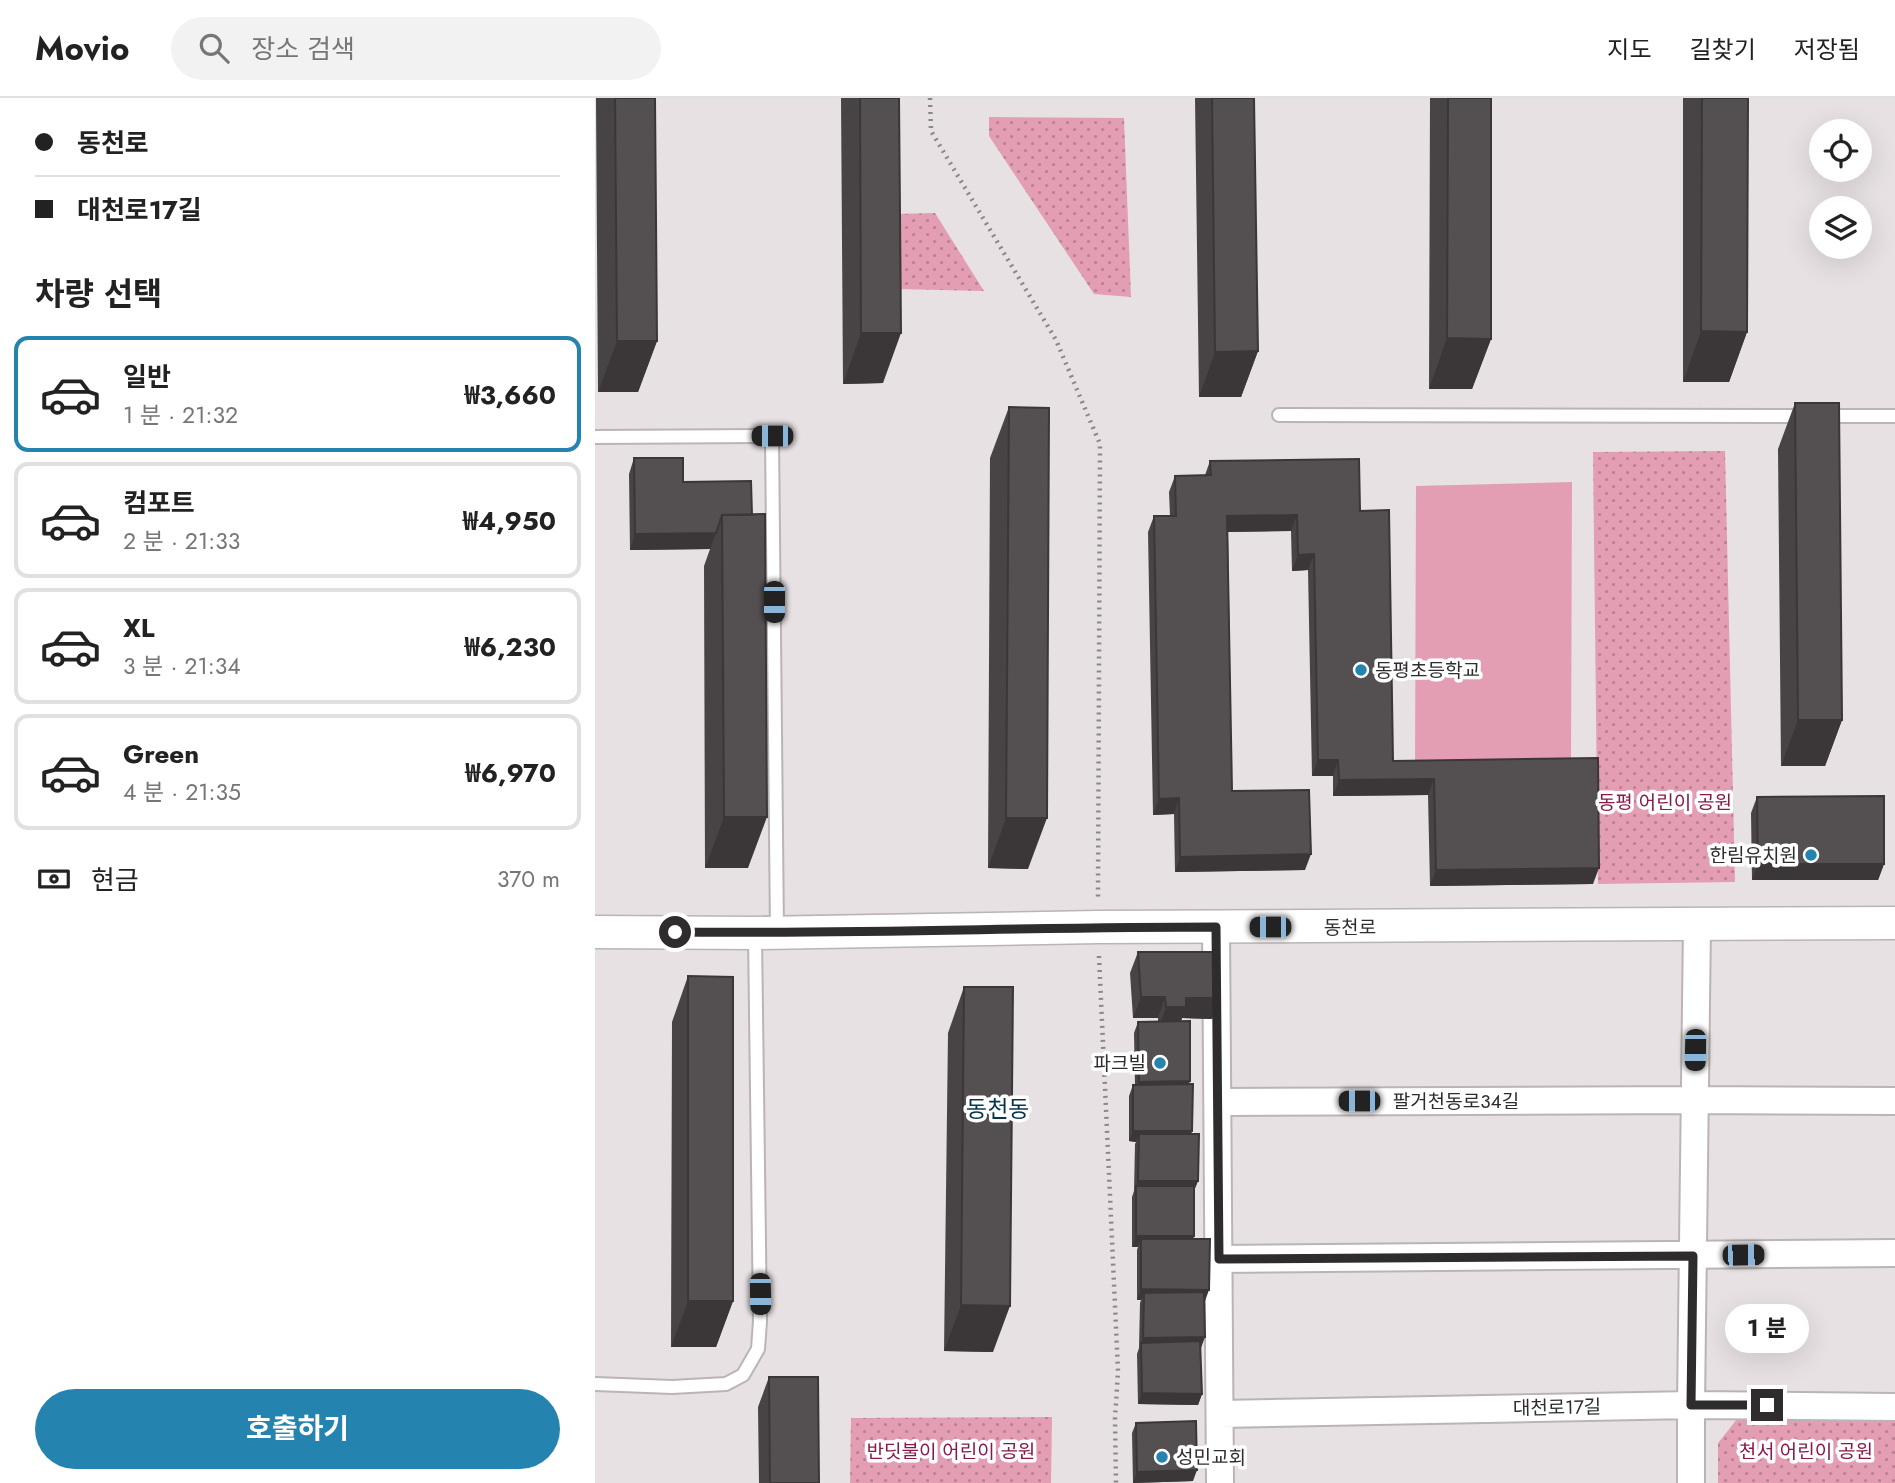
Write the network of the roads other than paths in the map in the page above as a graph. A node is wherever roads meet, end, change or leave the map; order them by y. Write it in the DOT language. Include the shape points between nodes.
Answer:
graph roads {
  1 [pos="1279,415"];
  2 [pos="1895,416"];
  3 [pos="595,437"];
  4 [pos="1895,923"];
  5 [pos="1697,925"];
  6 [pos="1216,927"];
  7 [pos="595,932"];
  8 [pos="766,933"];
  9 [pos="1694,1100"];
  10 [pos="1895,1101"];
  11 [pos="1219,1102"];
  12 [pos="1895,1253"];
  13 [pos="1693,1256"];
  14 [pos="1219,1259"];
  15 [pos="595,1384"];
  16 [pos="1691,1405"];
  17 [pos="1895,1407"];
  18 [pos="1220,1414"];
  19 [pos="1220,1483"];
  20 [pos="1691,1483"];
  1 -- 2 [label="lane"];
  3 -- 8 [label="lane" via="772,436"];
  4 -- 5 [label="street, 동천로"];
  5 -- 6 [label="street, 동천로"];
  5 -- 9 [label="street"];
  6 -- 8 [label="street, 동천로"];
  6 -- 11 [label="street"];
  7 -- 8 [label="street, 동천로"];
  8 -- 15 [label="lane" via="758,1349 743,1375 726,1384"];
  9 -- 10 [label="street, 팔거천동로34길"];
  9 -- 11 [label="street, 팔거천동로34길"];
  9 -- 13 [label="street"];
  11 -- 14 [label="street"];
  12 -- 13 [label="street"];
  13 -- 14 [label="street"];
  13 -- 16 [label="street"];
  14 -- 18 [label="street"];
  16 -- 17 [label="street, 대천로17길"];
  16 -- 18 [label="street, 대천로17길"];
  16 -- 20 [label="street"];
  18 -- 19 [label="street"];
}
